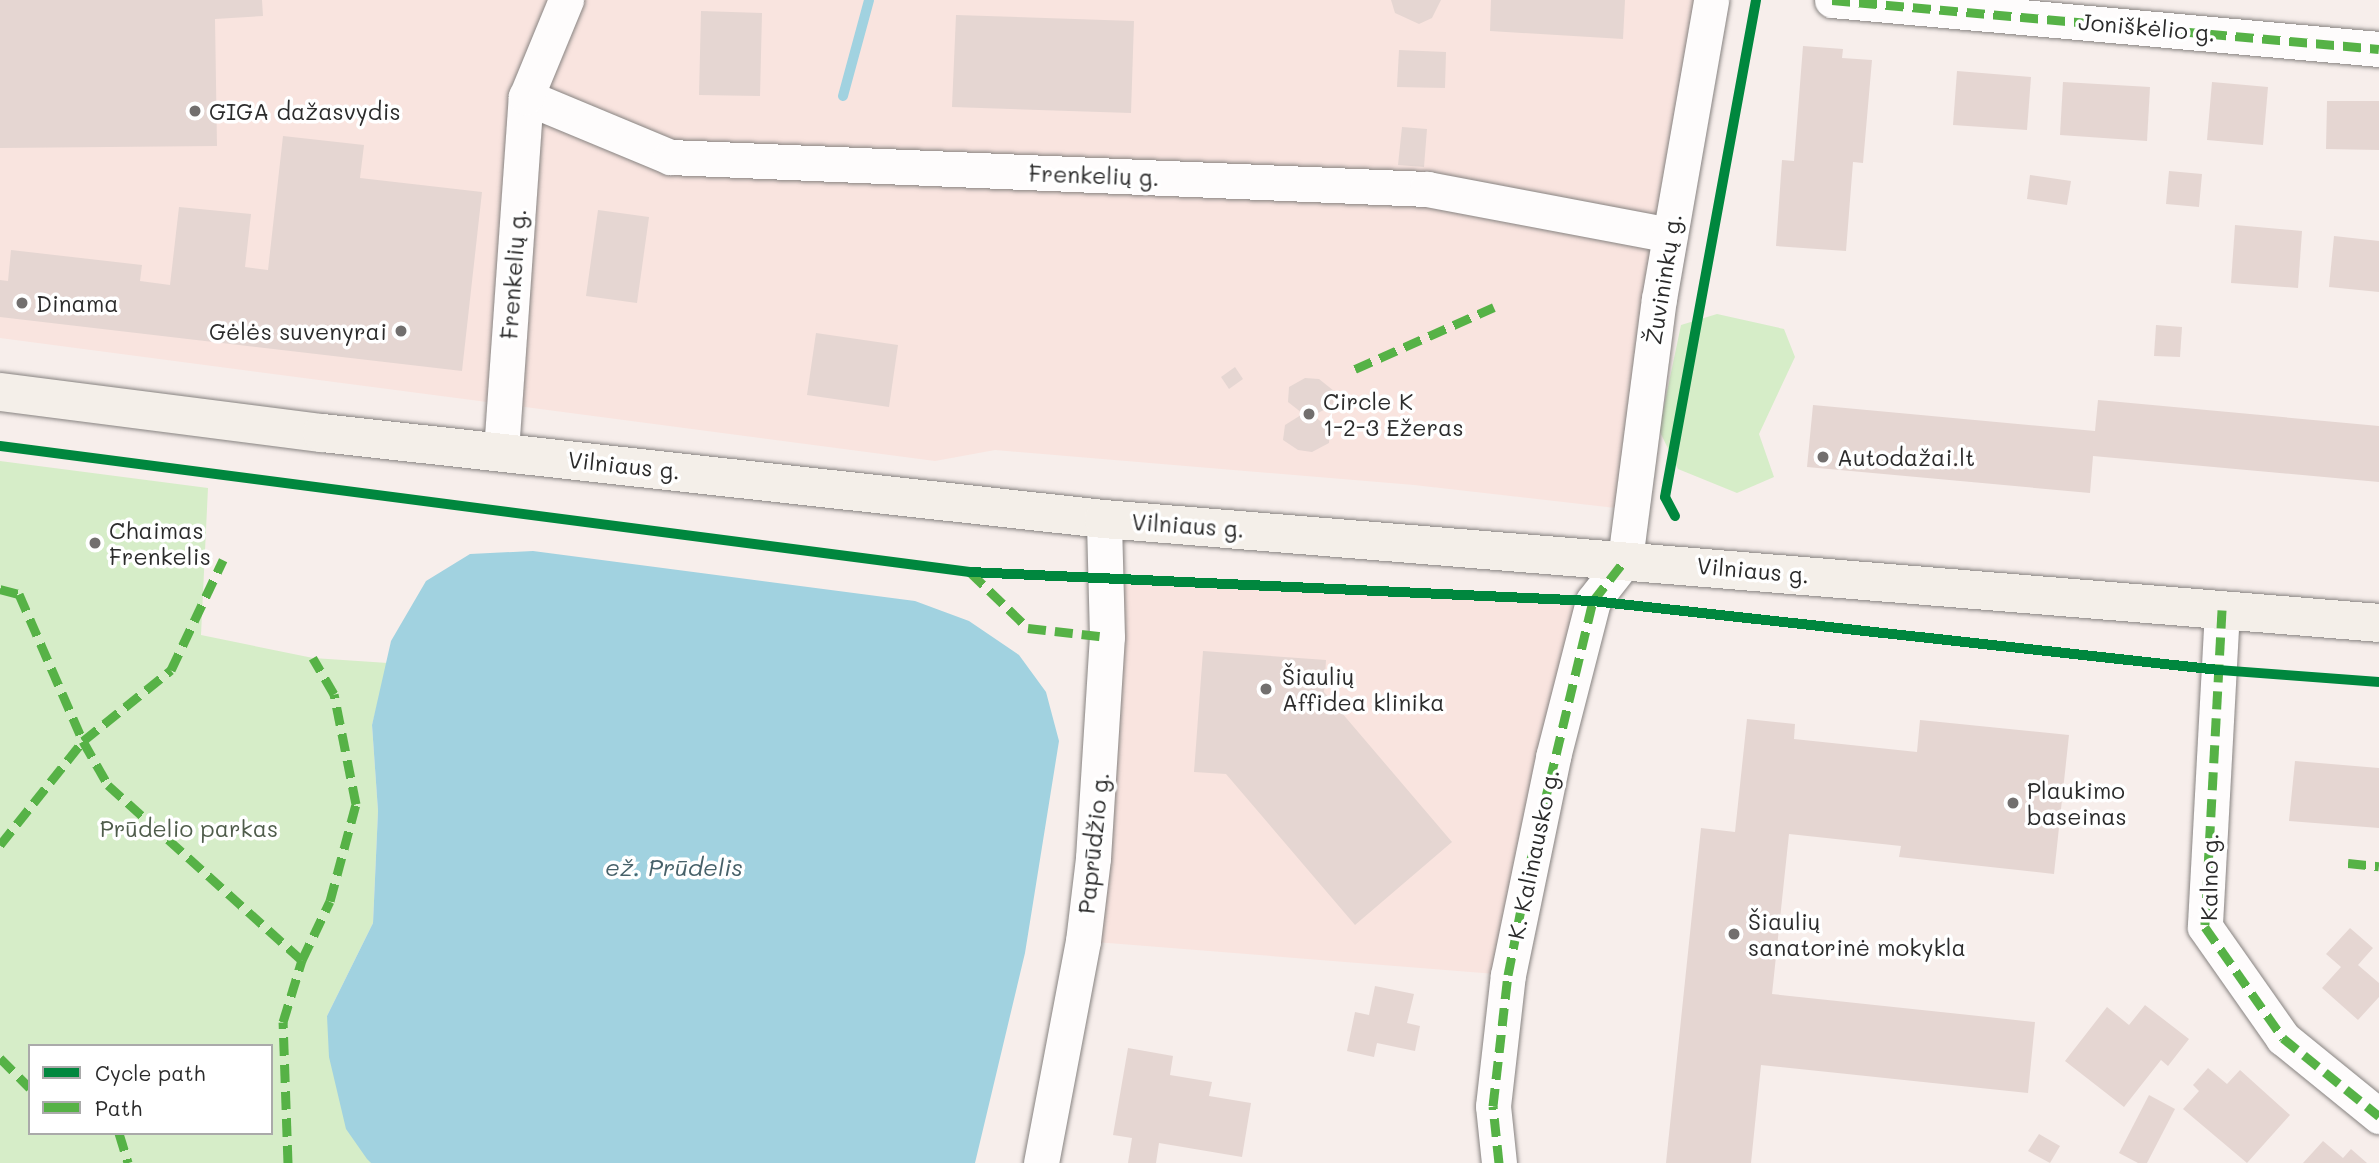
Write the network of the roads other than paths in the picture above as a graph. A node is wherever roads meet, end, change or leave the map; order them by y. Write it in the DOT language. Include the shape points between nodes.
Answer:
graph roads {
  1 [pos="566,0"];
  2 [pos="1712,0"];
  3 [pos="1832,0"];
  4 [pos="2379,49"];
  5 [pos="526,97"];
  6 [pos="1670,235"];
  7 [pos="0,392"];
  8 [pos="500,451"];
  9 [pos="1104,519"];
  10 [pos="1625,560"];
  11 [pos="2222,610"];
  12 [pos="2379,623"];
  13 [pos="2379,1116"];
  14 [pos="1041,1163"];
  15 [pos="1499,1163"];
  1 -- 5 [label="street, Frenkelių g."];
  2 -- 6 [label="street, Žuvininkų g."];
  3 -- 4 [label="street, Joniškėlio g."];
  5 -- 6 [label="street, Frenkelių g." via="670,157 1427,189"];
  5 -- 8 [label="street, Frenkelių g."];
  6 -- 10 [label="street, Žuvininkų g."];
  7 -- 8 [label="highway, Vilniaus g."];
  8 -- 9 [label="highway, Vilniaus g."];
  9 -- 10 [label="highway, Vilniaus g."];
  9 -- 14 [label="street, Paprūdžio g." via="1107,637 1093,858 1083,941"];
  10 -- 11 [label="highway, Vilniaus g."];
  10 -- 15 [label="street, K. Kalinausko g." via="1593,601 1534,846 1508,975 1493,1105"];
  11 -- 12 [label="highway, Vilniaus g."];
  11 -- 13 [label="street, Kalno g." via="2205,927 2283,1038"];
}
